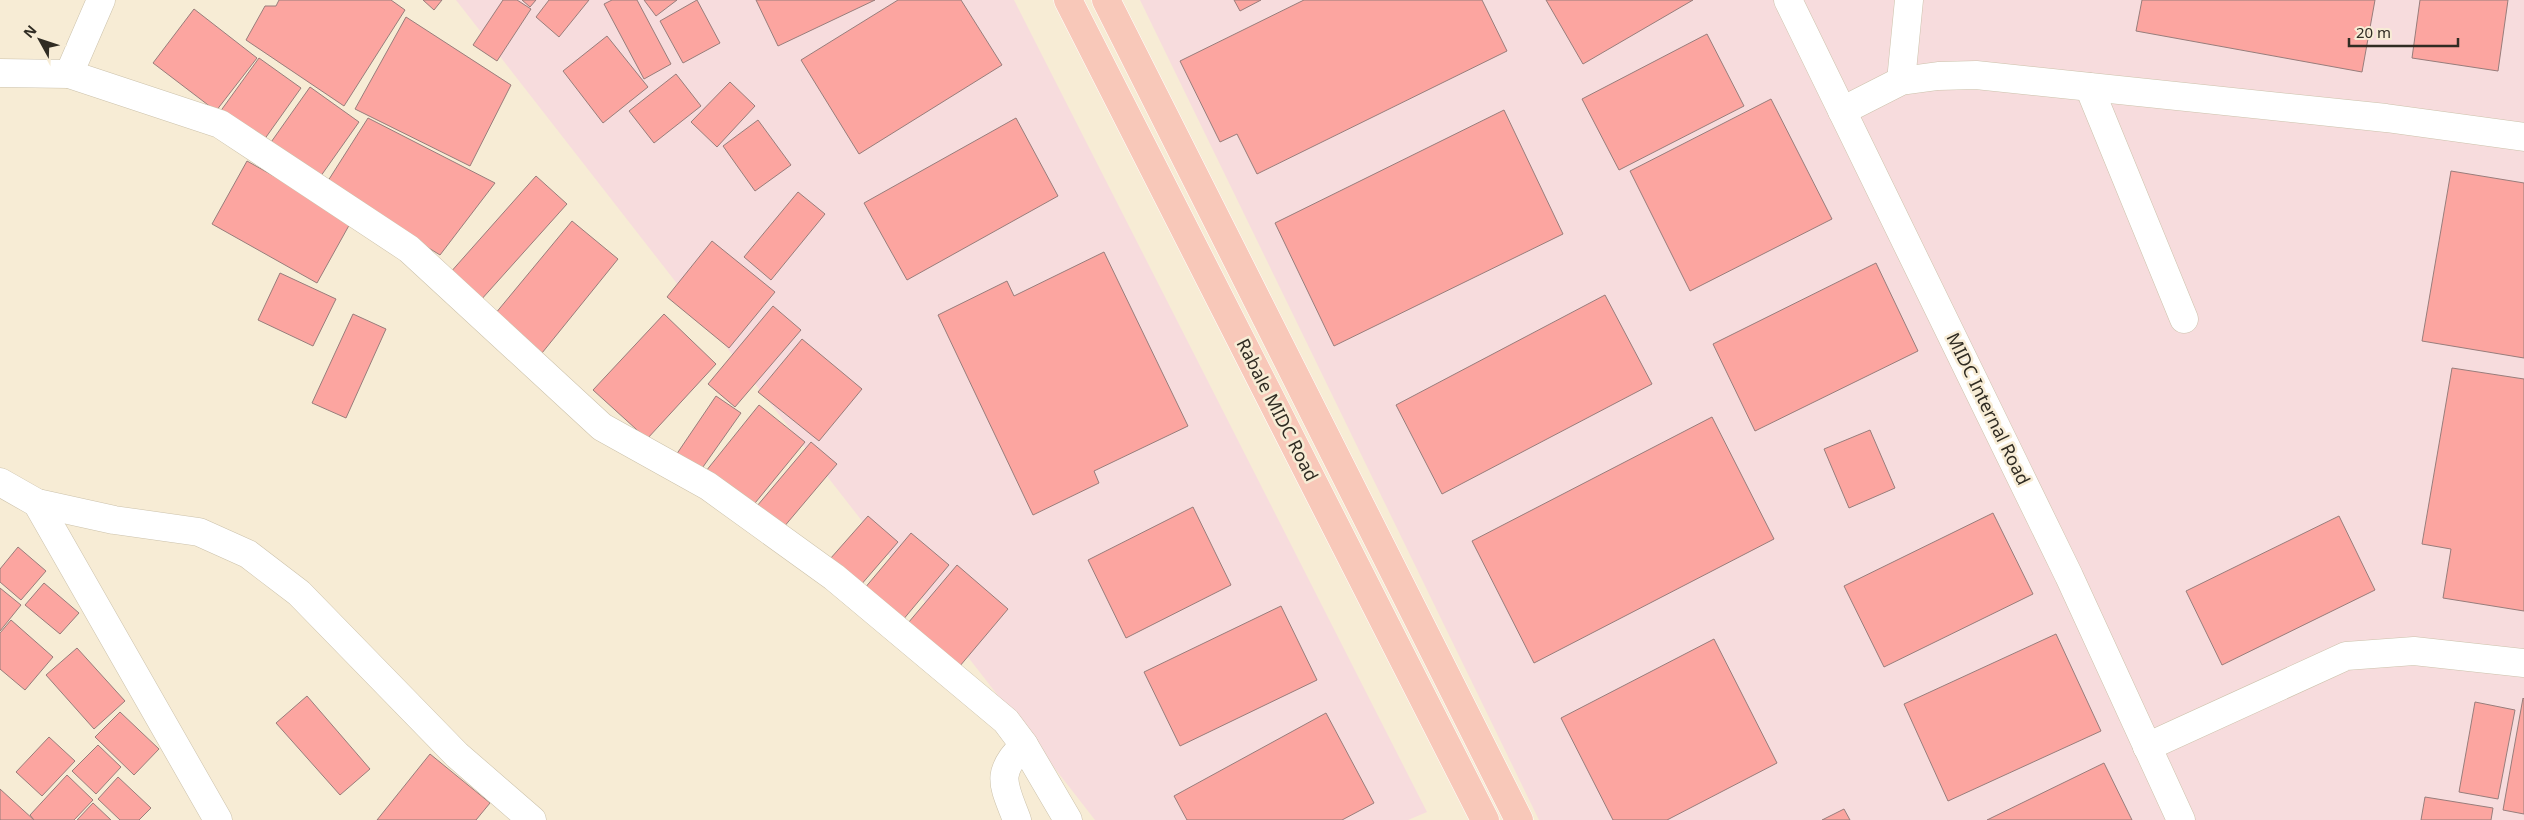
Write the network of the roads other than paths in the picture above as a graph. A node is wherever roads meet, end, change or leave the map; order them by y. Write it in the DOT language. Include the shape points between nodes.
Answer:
graph roads {
  1 [pos="101,0"];
  2 [pos="1068,0"];
  3 [pos="1106,0"];
  4 [pos="1788,0"];
  5 [pos="1909,0"];
  6 [pos="0,73"];
  7 [pos="69,74"];
  8 [pos="1901,81"];
  9 [pos="2089,87"];
  10 [pos="1842,111"];
  11 [pos="2524,137"];
  12 [pos="1245,273"];
  13 [pos="1214,286"];
  14 [pos="2184,319"];
  15 [pos="0,482"];
  16 [pos="37,502"];
  17 [pos="1430,642"];
  18 [pos="1403,656"];
  19 [pos="2524,662"];
  20 [pos="1024,745"];
  21 [pos="2148,747"];
  22 [pos="218,820"];
  23 [pos="532,820"];
  24 [pos="1017,820"];
  25 [pos="1068,820"];
  26 [pos="1486,820"];
  27 [pos="1519,820"];
  28 [pos="2181,820"];
  1 -- 7 [label="street"];
  2 -- 13 [label="main road, Rabale MIDC Road"];
  3 -- 12 [label="main road, Rabale MIDC Road"];
  4 -- 10 [label="street, MIDC Internal Road"];
  5 -- 8 [label="street"];
  6 -- 7 [label="street"];
  7 -- 20 [label="street" via="220,124 409,249 602,427 708,486 834,577 1006,721"];
  8 -- 9 [label="street" via="1976,75"];
  8 -- 10 [label="street"];
  9 -- 11 [label="street" via="2386,118"];
  9 -- 14 [label="street"];
  10 -- 21 [label="street, MIDC Internal Road" via="2069,576"];
  12 -- 13 [label="main road"];
  12 -- 17 [label="main road, Rabale MIDC Road"];
  13 -- 18 [label="main road, Rabale MIDC Road"];
  15 -- 16 [label="street"];
  16 -- 22 [label="street"];
  16 -- 23 [label="street" via="114,520 199,532 248,554 299,594 458,755"];
  17 -- 18 [label="main road"];
  17 -- 27 [label="main road, Rabale MIDC Road"];
  18 -- 26 [label="main road, Rabale MIDC Road"];
  19 -- 21 [label="street" via="2414,651 2346,656"];
  20 -- 24 [label="street" via="1011,757 1003,779"];
  20 -- 25 [label="street"];
  21 -- 28 [label="street, MIDC Internal Road"];
}
